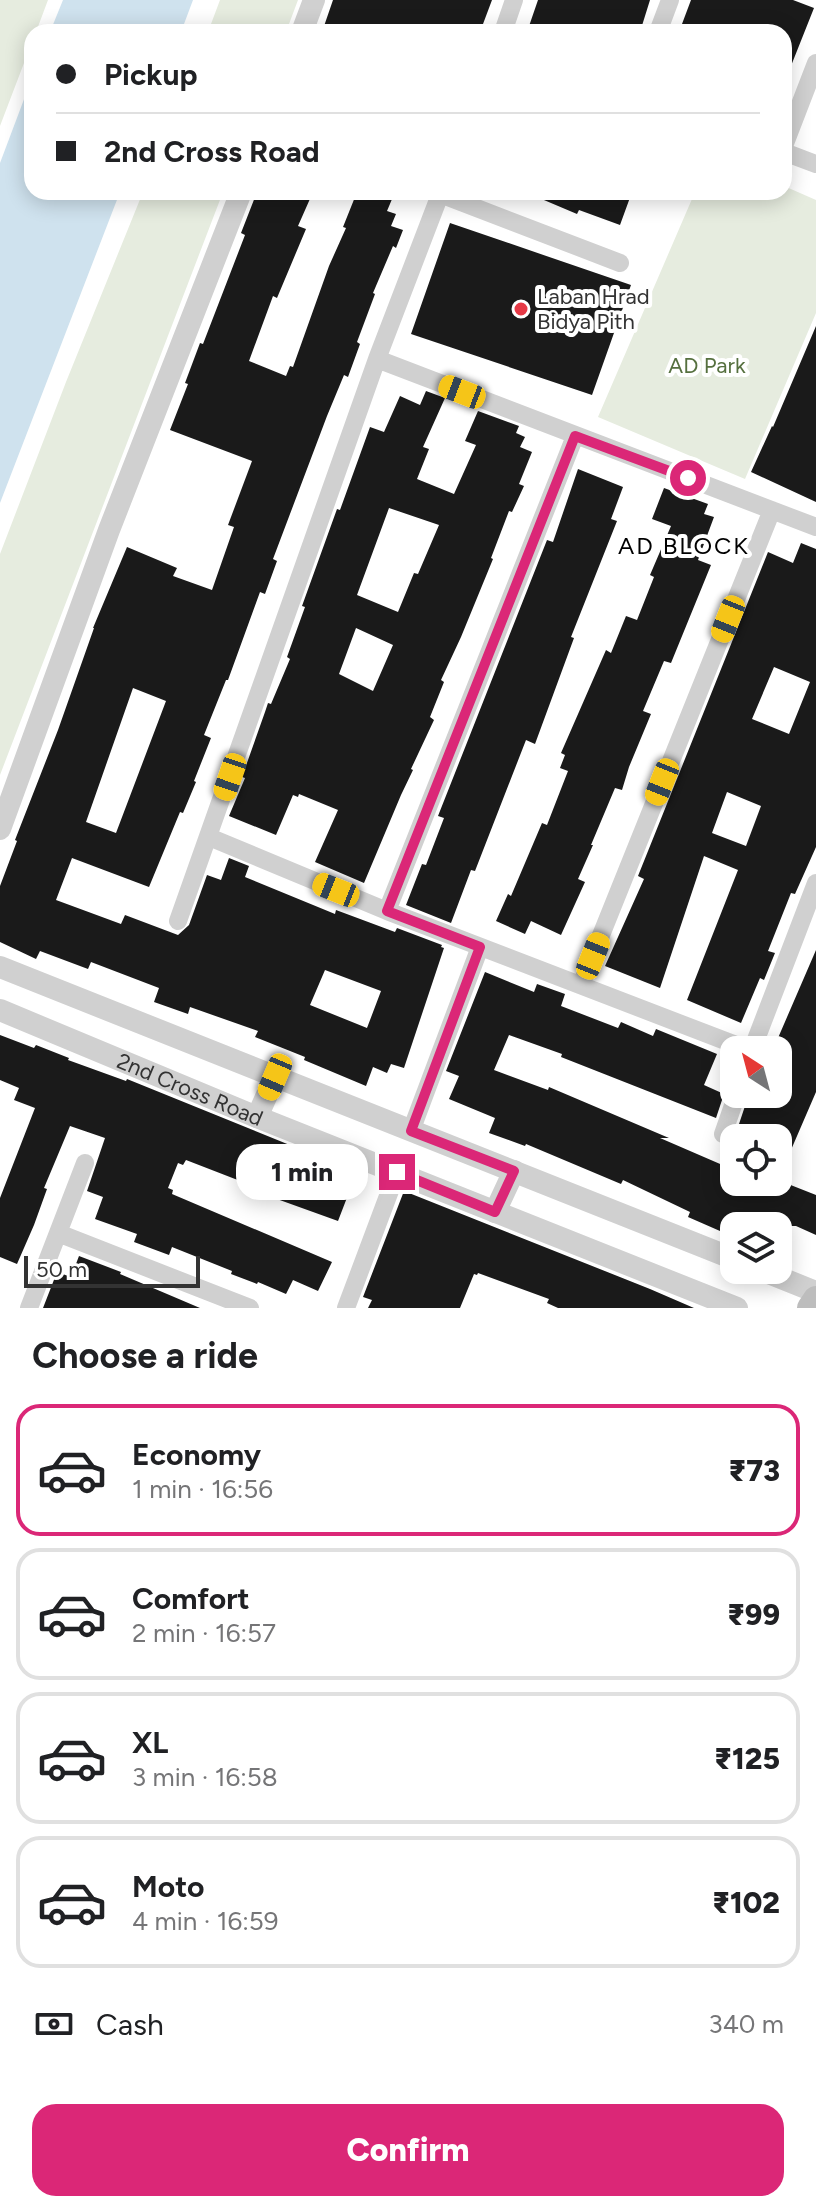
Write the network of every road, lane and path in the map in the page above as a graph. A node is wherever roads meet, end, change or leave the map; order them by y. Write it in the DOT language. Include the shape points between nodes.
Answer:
graph roads {
  1 [pos="314,0"];
  2 [pos="514,0"];
  3 [pos="670,0"];
  4 [pos="305,24"];
  5 [pos="506,24"];
  6 [pos="661,24"];
  7 [pos="816,63"];
  8 [pos="792,128"];
  9 [pos="792,153"];
  10 [pos="816,164"];
  11 [pos="238,200"];
  12 [pos="436,200"];
  13 [pos="457,200"];
  14 [pos="620,263"];
  15 [pos="377,359"];
  16 [pos="575,436"];
  17 [pos="772,510"];
  18 [pos="816,527"];
  19 [pos="0,829"];
  20 [pos="209,837"];
  21 [pos="816,883"];
  22 [pos="387,911"];
  23 [pos="178,921"];
  24 [pos="480,947"];
  25 [pos="0,967"];
  26 [pos="581,985"];
  27 [pos="0,1010"];
  28 [pos="756,1036"];
  29 [pos="720,1038"];
  30 [pos="275,1077"];
  31 [pos="257,1117"];
  32 [pos="411,1131"];
  33 [pos="85,1163"];
  34 [pos="514,1171"];
  35 [pos="397,1172"];
  36 [pos="495,1212"];
  37 [pos="58,1233"];
  38 [pos="720,1253"];
  39 [pos="792,1282"];
  40 [pos="816,1292"];
  41 [pos="816,1299"];
  42 [pos="29,1308"];
  43 [pos="250,1308"];
  44 [pos="346,1308"];
  45 [pos="737,1308"];
  46 [pos="810,1308"];
  1 -- 4 [label="street"];
  2 -- 5 [label="street"];
  3 -- 6 [label="street"];
  7 -- 8 [label="street"];
  9 -- 10 [label="street"];
  11 -- 19 [label="street" via="103,545"];
  12 -- 15 [label="street"];
  13 -- 14 [label="street"];
  15 -- 16 [label="street"];
  15 -- 20 [label="street"];
  16 -- 17 [label="street"];
  16 -- 22 [label="street"];
  17 -- 18 [label="street"];
  17 -- 26 [label="street"];
  20 -- 22 [label="street"];
  20 -- 23 [label="street"];
  21 -- 28 [label="street"];
  22 -- 24 [label="street"];
  24 -- 26 [label="street"];
  24 -- 32 [label="street"];
  25 -- 30 [label="street"];
  26 -- 29 [label="street"];
  27 -- 31 [label="street, 2nd Cross Road"];
  30 -- 31 [label="street"];
  30 -- 32 [label="street"];
  31 -- 35 [label="street, 2nd Cross Road"];
  32 -- 34 [label="street"];
  33 -- 37 [label="street"];
  34 -- 36 [label="street"];
  34 -- 38 [label="street"];
  35 -- 36 [label="street, 2nd Cross Road"];
  35 -- 44 [label="street"];
  36 -- 45 [label="street, 2nd Cross Road"];
  37 -- 42 [label="street"];
  37 -- 43 [label="street"];
  39 -- 40 [label="street"];
  41 -- 46 [label="main road"];
}
